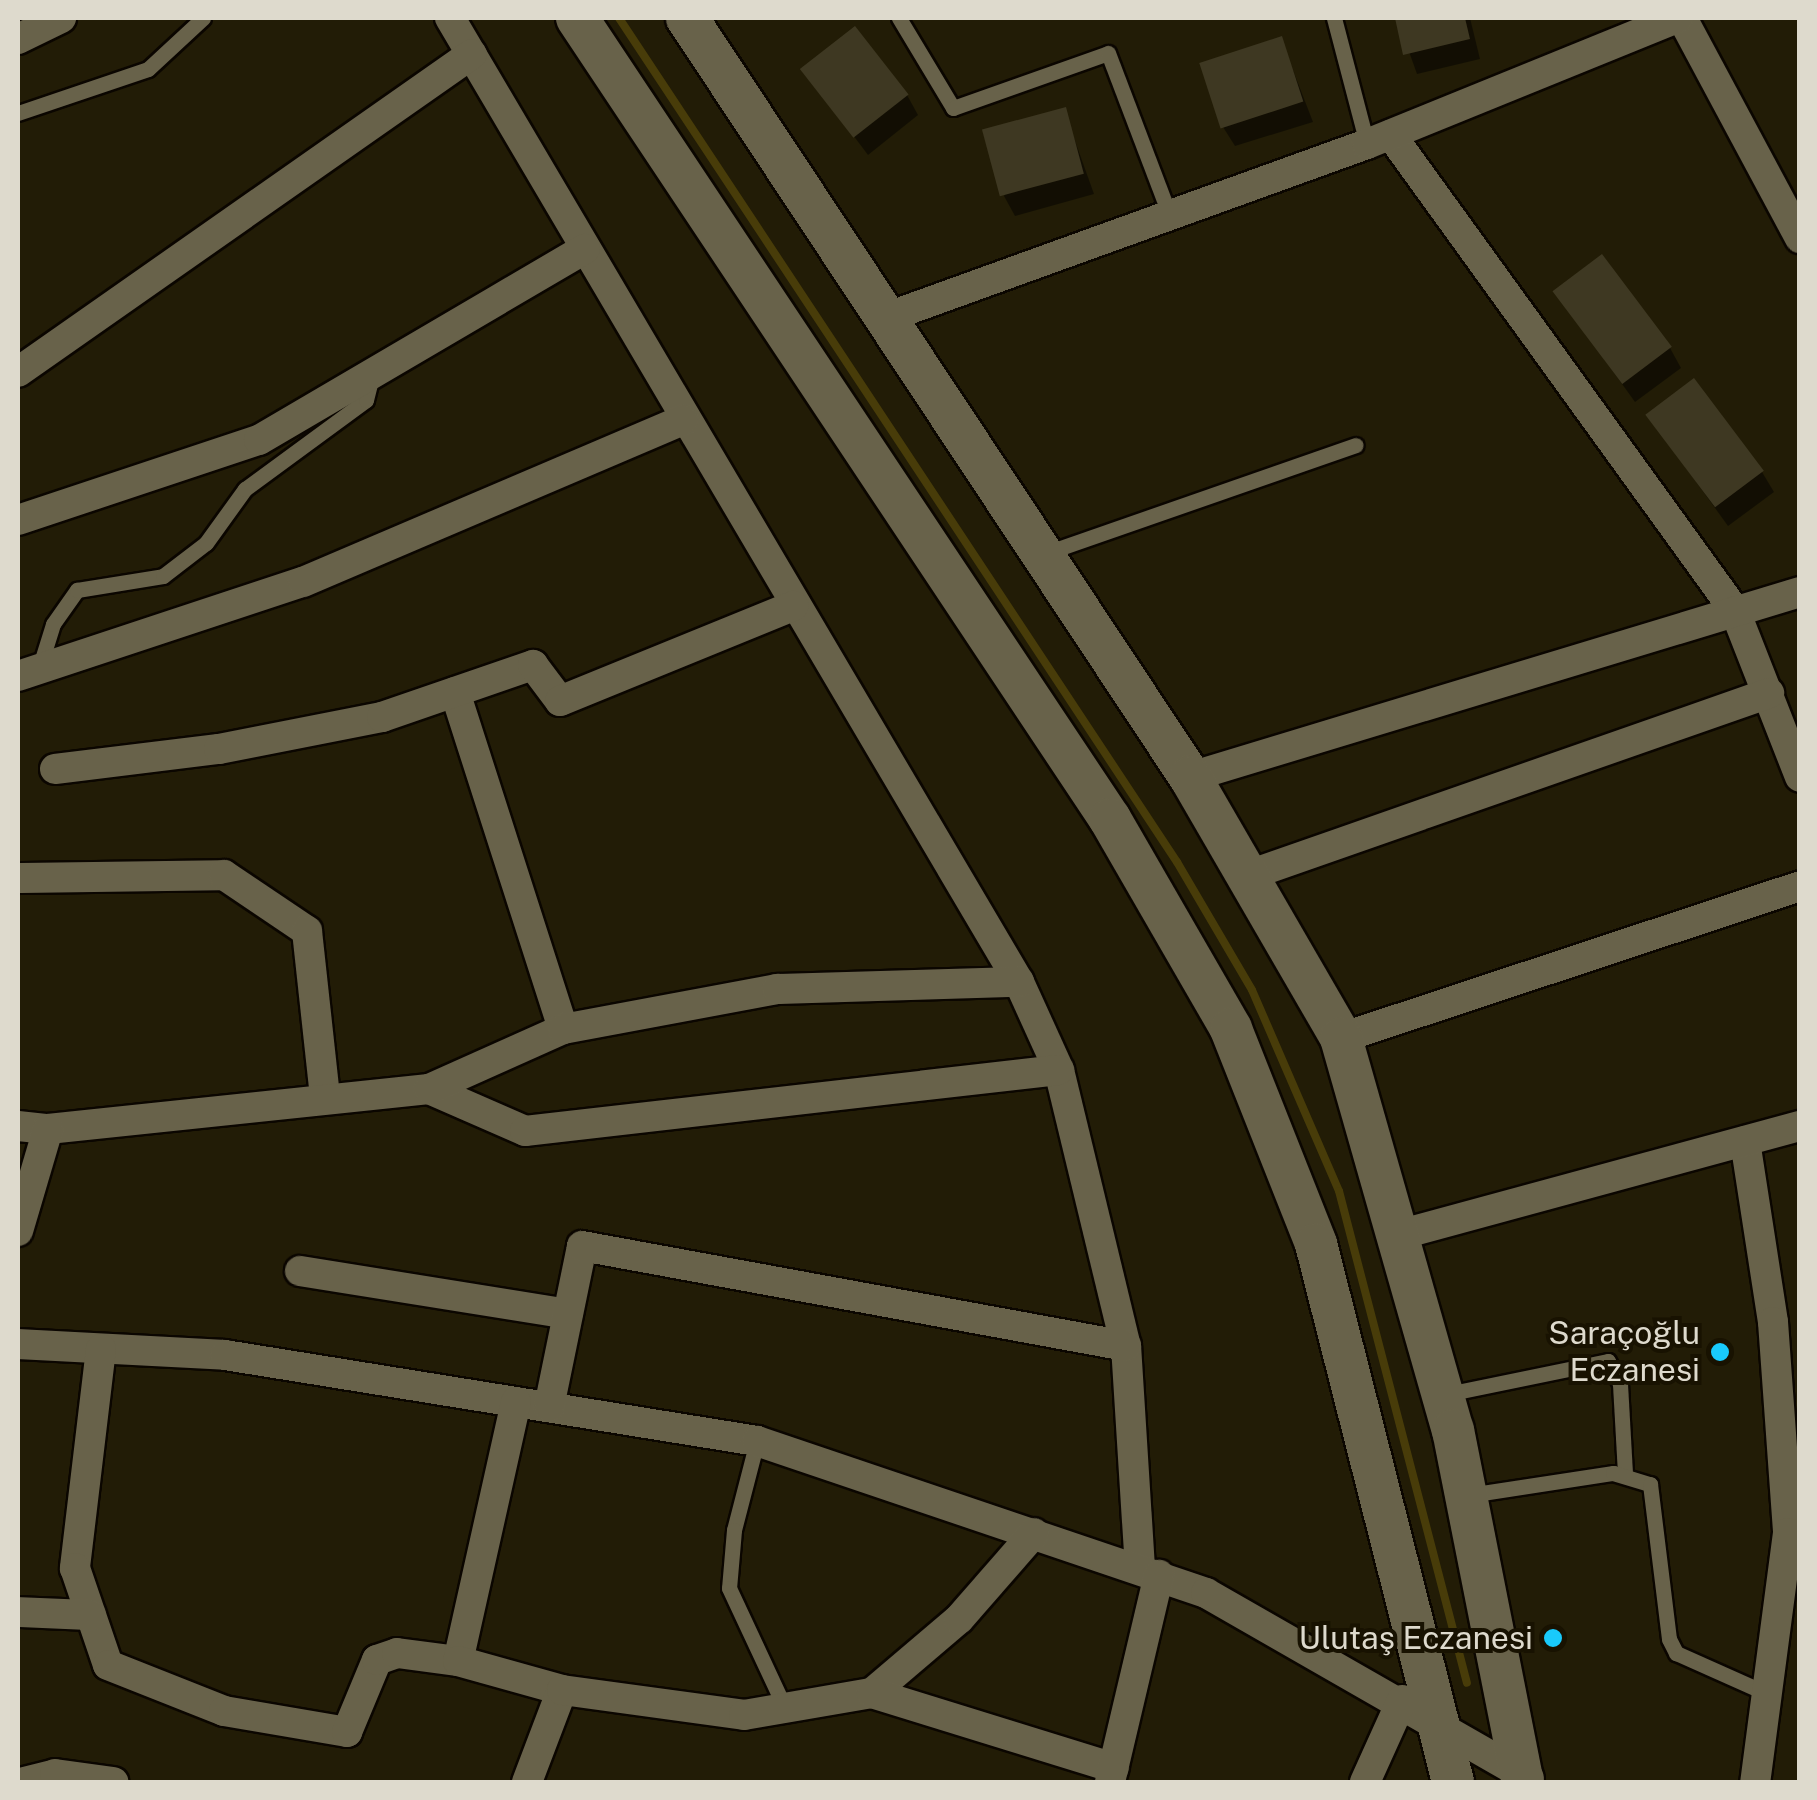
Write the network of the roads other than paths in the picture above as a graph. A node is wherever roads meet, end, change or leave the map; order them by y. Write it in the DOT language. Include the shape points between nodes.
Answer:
graph roads {
  1 [pos="61,18"];
  2 [pos="450,18"];
  3 [pos="577,18"];
  4 [pos="687,18"];
  5 [pos="899,18"];
  6 [pos="1334,18"];
  7 [pos="1680,18"];
  8 [pos="206,19"];
  9 [pos="18,39"];
  10 [pos="472,54"];
  11 [pos="18,113"];
  12 [pos="1380,140"];
  13 [pos="1170,216"];
  14 [pos="1800,238"];
  15 [pos="585,249"];
  16 [pos="885,318"];
  17 [pos="18,372"];
  18 [pos="373,373"];
  19 [pos="683,420"];
  20 [pos="1356,445"];
  21 [pos="18,520"];
  22 [pos="1040,555"];
  23 [pos="1800,592"];
  24 [pos="793,606"];
  25 [pos="1735,611"];
  26 [pos="28,673"];
  27 [pos="454,692"];
  28 [pos="1769,693"];
  29 [pos="55,769"];
  30 [pos="1800,776"];
  31 [pos="1190,777"];
  32 [pos="1252,874"];
  33 [pos="18,878"];
  34 [pos="1800,886"];
  35 [pos="1019,982"];
  36 [pos="563,1029"];
  37 [pos="1341,1038"];
  38 [pos="1059,1070"];
  39 [pos="429,1089"];
  40 [pos="325,1098"];
  41 [pos="18,1126"];
  42 [pos="1800,1126"];
  43 [pos="48,1129"];
  44 [pos="1745,1141"];
  45 [pos="18,1231"];
  46 [pos="1402,1234"];
  47 [pos="300,1271"];
  48 [pos="568,1314"];
  49 [pos="18,1344"];
  50 [pos="1126,1346"];
  51 [pos="101,1348"];
  52 [pos="1443,1394"];
  53 [pos="516,1402"];
  54 [pos="549,1407"];
  55 [pos="758,1441"];
  56 [pos="1625,1474"];
  57 [pos="1466,1496"];
  58 [pos="1034,1534"];
  59 [pos="1794,1534"];
  60 [pos="1150,1572"];
  61 [pos="18,1612"];
  62 [pos="91,1615"];
  63 [pos="458,1661"];
  64 [pos="562,1690"];
  65 [pos="872,1693"];
  66 [pos="1771,1696"];
  67 [pos="785,1708"];
  68 [pos="1420,1710"];
  69 [pos="1112,1776"];
  70 [pos="1527,1780"];
  71 [pos="24,1782"];
  72 [pos="114,1782"];
  73 [pos="526,1782"];
  74 [pos="1366,1782"];
  75 [pos="1453,1782"];
  76 [pos="1755,1782"];
  1 -- 9 [label="street"];
  2 -- 10 [label="street"];
  3 -- 68 [label="main road" via="1110,819 1231,1029 1316,1244"];
  4 -- 16 [label="main road"];
  5 -- 13 [label="lane" via="953,108 1108,53"];
  6 -- 12 [label="lane"];
  7 -- 12 [label="street"];
  7 -- 14 [label="street"];
  8 -- 11 [label="lane" via="148,70"];
  10 -- 15 [label="street"];
  10 -- 17 [label="street"];
  12 -- 13 [label="street"];
  12 -- 25 [label="street"];
  13 -- 16 [label="street"];
  15 -- 18 [label="street"];
  15 -- 19 [label="street"];
  16 -- 22 [label="main road"];
  18 -- 21 [label="street" via="259,440"];
  18 -- 26 [label="lane" via="366,400 245,488 206,543 163,576 77,590"];
  19 -- 24 [label="street"];
  19 -- 26 [label="street" via="303,582"];
  20 -- 22 [label="lane"];
  22 -- 31 [label="main road"];
  23 -- 25 [label="street"];
  24 -- 27 [label="street" via="560,701 533,665"];
  24 -- 35 [label="street"];
  25 -- 28 [label="street"];
  25 -- 31 [label="street"];
  27 -- 29 [label="street" via="382,717 220,749"];
  27 -- 36 [label="street"];
  28 -- 30 [label="street"];
  28 -- 32 [label="street"];
  31 -- 32 [label="main road"];
  32 -- 37 [label="main road"];
  33 -- 40 [label="street" via="224,875 307,931"];
  34 -- 37 [label="street"];
  35 -- 36 [label="street" via="777,989"];
  35 -- 38 [label="street"];
  36 -- 39 [label="street"];
  37 -- 46 [label="main road"];
  38 -- 39 [label="street" via="525,1130"];
  38 -- 50 [label="street"];
  39 -- 40 [label="street"];
  40 -- 43 [label="street"];
  41 -- 43 [label="street"];
  42 -- 44 [label="street"];
  43 -- 45 [label="street"];
  44 -- 46 [label="street"];
  44 -- 59 [label="street"];
  46 -- 52 [label="main road"];
  47 -- 48 [label="street"];
  48 -- 50 [label="street" via="582,1246"];
  48 -- 54 [label="street"];
  49 -- 51 [label="street"];
  50 -- 60 [label="street"];
  51 -- 53 [label="street" via="224,1355"];
  51 -- 62 [label="street" via="74,1568"];
  52 -- 56 [label="lane" via="1608,1361 1620,1384"];
  52 -- 57 [label="main road"];
  53 -- 54 [label="street"];
  53 -- 63 [label="street"];
  54 -- 55 [label="street"];
  55 -- 58 [label="street"];
  55 -- 67 [label="lane" via="734,1530 729,1588"];
  56 -- 57 [label="lane"];
  56 -- 66 [label="lane" via="1650,1484 1676,1653"];
  57 -- 70 [label="main road"];
  58 -- 60 [label="street"];
  58 -- 65 [label="street" via="959,1619"];
  59 -- 66 [label="street"];
  60 -- 68 [label="street" via="1206,1592"];
  60 -- 69 [label="street"];
  61 -- 62 [label="street"];
  62 -- 63 [label="street" via="108,1666 224,1711 347,1732 378,1660 397,1653"];
  63 -- 64 [label="street"];
  64 -- 67 [label="street" via="744,1715"];
  64 -- 73 [label="street"];
  65 -- 67 [label="street"];
  65 -- 69 [label="street"];
  66 -- 76 [label="street"];
  68 -- 70 [label="street"];
  68 -- 74 [label="street"];
  68 -- 75 [label="main road"];
  71 -- 72 [label="street" via="55,1774"];
}
